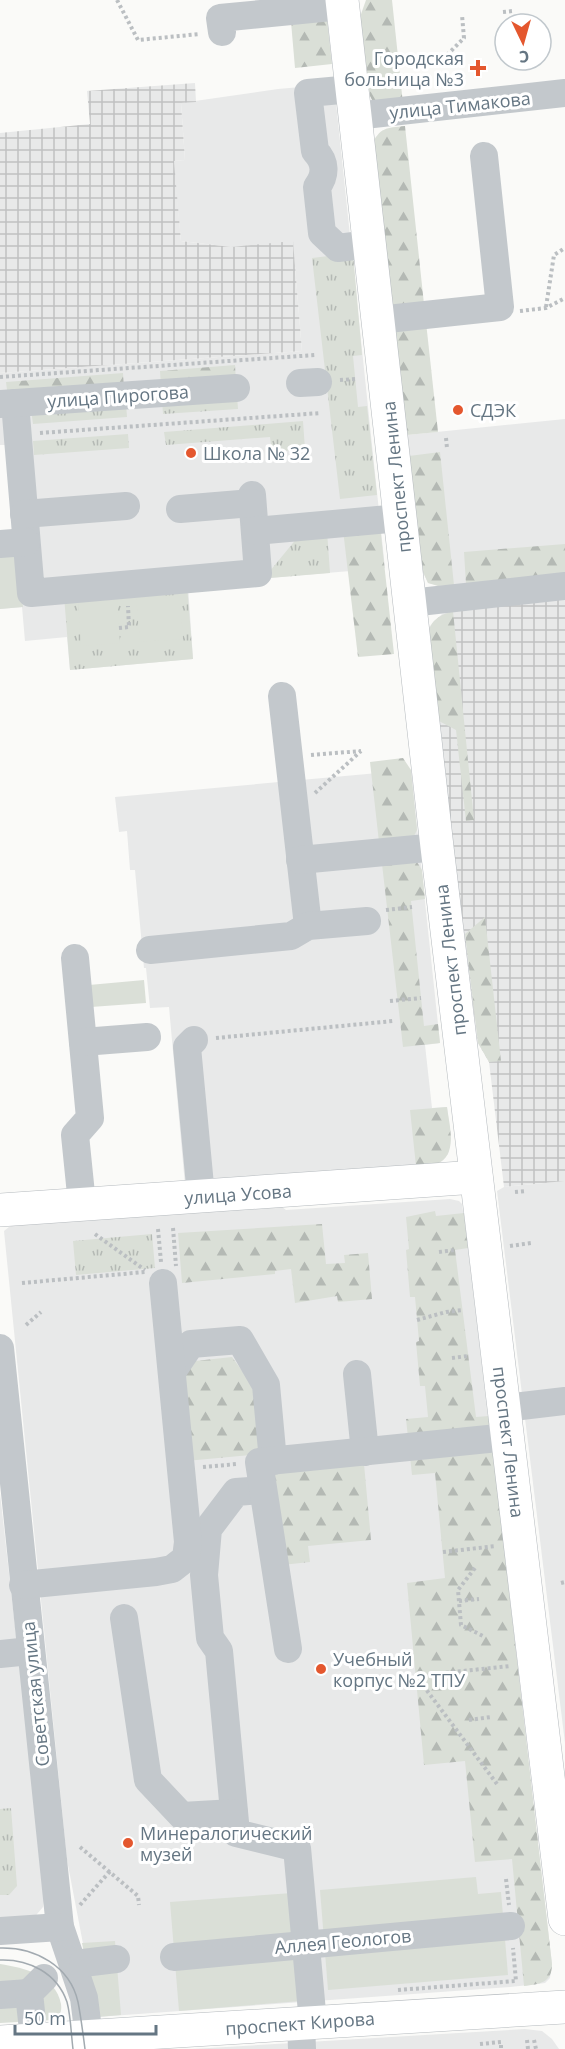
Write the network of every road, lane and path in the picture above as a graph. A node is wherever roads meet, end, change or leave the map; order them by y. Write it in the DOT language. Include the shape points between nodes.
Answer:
graph roads {
  1 [pos="117,0"];
  2 [pos="342,3"];
  3 [pos="295,5"];
  4 [pos="513,11"];
  5 [pos="503,12"];
  6 [pos="462,15"];
  7 [pos="222,33"];
  8 [pos="447,55"];
  9 [pos="565,93"];
  10 [pos="353,103"];
  11 [pos="484,156"];
  12 [pos="360,164"];
  13 [pos="324,168"];
  14 [pos="369,244"];
  15 [pos="565,248"];
  16 [pos="565,298"];
  17 [pos="500,307"];
  18 [pos="546,308"];
  19 [pos="378,320"];
  20 [pos="311,374"];
  21 [pos="0,376"];
  22 [pos="236,388"];
  23 [pos="7,403"];
  24 [pos="321,413"];
  25 [pos="17,435"];
  26 [pos="446,438"];
  27 [pos="447,448"];
  28 [pos="126,506"];
  29 [pos="180,509"];
  30 [pos="24,514"];
  31 [pos="400,518"];
  32 [pos="255,531"];
  33 [pos="13,543"];
  34 [pos="565,586"];
  35 [pos="410,603"];
  36 [pos="282,696"];
  37 [pos="289,757"];
  38 [pos="295,811"];
  39 [pos="437,847"];
  40 [pos="300,860"];
  41 [pos="412,907"];
  42 [pos="374,916"];
  43 [pos="308,926"];
  44 [pos="150,950"];
  45 [pos="75,958"];
  46 [pos="421,998"];
  47 [pos="390,1001"];
  48 [pos="393,1021"];
  49 [pos="147,1037"];
  50 [pos="194,1040"];
  51 [pos="83,1042"];
  52 [pos="476,1177"];
  53 [pos="526,1191"];
  54 [pos="515,1192"];
  55 [pos="201,1196"];
  56 [pos="82,1204"];
  57 [pos="0,1210"];
  58 [pos="158,1229"];
  59 [pos="95,1234"];
  60 [pos="531,1243"];
  61 [pos="509,1246"];
  62 [pos="455,1250"];
  63 [pos="439,1252"];
  64 [pos="22,1283"];
  65 [pos="163,1283"];
  66 [pos="463,1310"];
  67 [pos="41,1312"];
  68 [pos="417,1320"];
  69 [pos="26,1325"];
  70 [pos="0,1348"];
  71 [pos="468,1356"];
  72 [pos="452,1358"];
  73 [pos="172,1372"];
  74 [pos="357,1374"];
  75 [pos="565,1401"];
  76 [pos="506,1423"];
  77 [pos="365,1452"];
  78 [pos="266,1461"];
  79 [pos="208,1467"];
  80 [pos="262,1490"];
  81 [pos="7,1496"];
  82 [pos="473,1549"];
  83 [pos="443,1552"];
  84 [pos="475,1568"];
  85 [pos="23,1585"];
  86 [pos="479,1599"];
  87 [pos="459,1601"];
  88 [pos="124,1618"];
  89 [pos="483,1636"];
  90 [pos="288,1648"];
  91 [pos="30,1651"];
  92 [pos="0,1654"];
  93 [pos="486,1669"];
  94 [pos="491,1717"];
  95 [pos="469,1720"];
  96 [pos="557,1771"];
  97 [pos="497,1784"];
  98 [pos="234,1813"];
  99 [pos="80,1847"];
  100 [pos="110,1871"];
  101 [pos="84,1901"];
  102 [pos="139,1905"];
  103 [pos="565,1919"];
  104 [pos="511,1926"];
  105 [pos="60,1927"];
  106 [pos="0,1931"];
  107 [pos="306,1945"];
  108 [pos="174,1956"];
  109 [pos="116,1959"];
  110 [pos="83,1963"];
  111 [pos="516,1981"];
  112 [pos="387,1990"];
  113 [pos="0,1995"];
  114 [pos="565,2007"];
  115 [pos="32,2021"];
  116 [pos="305,2032"];
  117 [pos="527,2040"];
  118 [pos="534,2040"];
  119 [pos="70,2041"];
  120 [pos="0,2042"];
  121 [pos="480,2044"];
  122 [pos="501,2049"];
  123 [pos="528,2049"];
  124 [pos="536,2049"];
  1 -- 7 [label="path" via="138,40"];
  2 -- 3 [label="street"];
  2 -- 10 [label="main road, проспект Ленина"];
  3 -- 7 [label="street" via="220,18"];
  4 -- 5 [label="path"];
  6 -- 8 [label="path" via="464,38"];
  9 -- 10 [label="street, улица Тимакова"];
  10 -- 12 [label="main road, проспект Ленина"];
  10 -- 13 [label="street, улица Тимакова" via="308,93 315,151"];
  11 -- 17 [label="street"];
  12 -- 13 [label="street"];
  12 -- 14 [label="main road, проспект Ленина"];
  13 -- 14 [label="street" via="317,187 322,233 338,248"];
  14 -- 19 [label="main road, проспект Ленина"];
  15 -- 18 [label="path" via="555,255"];
  16 -- 18 [label="path"];
  17 -- 18 [label="path" via="511,312"];
  17 -- 19 [label="street"];
  19 -- 31 [label="main road, проспект Ленина"];
  20 -- 21 [label="path"];
  22 -- 23 [label="street, улица Пирогова"];
  23 -- 25 [label="street"];
  24 -- 25 [label="path"];
  25 -- 30 [label="street"];
  26 -- 27 [label="path"];
  28 -- 30 [label="street"];
  29 -- 32 [label="street" via="252,499"];
  30 -- 33 [label="street"];
  31 -- 32 [label="street"];
  31 -- 35 [label="main road, проспект Ленина"];
  32 -- 33 [label="street" via="258,573 31,593"];
  34 -- 35 [label="street"];
  35 -- 39 [label="main road, проспект Ленина"];
  36 -- 37 [label="street"];
  37 -- 38 [label="street"];
  37 -- 38 [label="path" via="361,751"];
  38 -- 40 [label="street"];
  39 -- 40 [label="street"];
  39 -- 52 [label="main road, проспект Ленина"];
  40 -- 43 [label="street"];
  41 -- 42 [label="path"];
  42 -- 43 [label="street"];
  43 -- 44 [label="street" via="291,936"];
  45 -- 51 [label="street"];
  46 -- 47 [label="path"];
  48 -- 50 [label="path"];
  49 -- 51 [label="street"];
  50 -- 55 [label="street" via="187,1047"];
  51 -- 56 [label="street" via="90,1118 75,1135"];
  52 -- 55 [label="main road, улица Усова"];
  52 -- 76 [label="main road, проспект Ленина"];
  53 -- 54 [label="path"];
  55 -- 56 [label="main road, улица Усова"];
  56 -- 57 [label="main road, улица Усова"];
  58 -- 65 [label="path"];
  59 -- 64 [label="path" via="147,1272"];
  60 -- 61 [label="path"];
  62 -- 63 [label="path"];
  65 -- 73 [label="street"];
  66 -- 68 [label="path"];
  67 -- 69 [label="path"];
  70 -- 81 [label="street, Советская улица"];
  71 -- 72 [label="path"];
  73 -- 78 [label="street" via="191,1344 240,1340 266,1385"];
  73 -- 85 [label="street" via="188,1542 186,1558 172,1569 156,1572"];
  74 -- 77 [label="street"];
  75 -- 76 [label="street"];
  76 -- 77 [label="street"];
  76 -- 96 [label="main road, проспект Ленина"];
  77 -- 78 [label="street"];
  78 -- 79 [label="path"];
  78 -- 80 [label="street"];
  80 -- 90 [label="street"];
  80 -- 98 [label="street" via="236,1492 208,1529 204,1575 210,1638 219,1651"];
  81 -- 85 [label="street, Советская улица"];
  82 -- 83 [label="path"];
  84 -- 87 [label="path" via="458,1590"];
  85 -- 91 [label="street, Советская улица"];
  86 -- 87 [label="path"];
  87 -- 89 [label="path" via="461,1625"];
  88 -- 98 [label="street" via="148,1780 182,1816"];
  91 -- 92 [label="street"];
  91 -- 105 [label="street, Советская улица"];
  93 -- 97 [label="path" via="416,1676"];
  94 -- 95 [label="path"];
  96 -- 103 [label="main road, проспект Ленина"];
  98 -- 107 [label="street" via="236,1833 297,1848"];
  99 -- 100 [label="path"];
  100 -- 101 [label="path"];
  100 -- 102 [label="path" via="138,1896"];
  104 -- 107 [label="street, Аллея Геологов"];
  105 -- 106 [label="street"];
  105 -- 119 [label="street, Советская улица" via="84,1998"];
  107 -- 108 [label="street, Аллея Геологов"];
  107 -- 116 [label="street"];
  109 -- 110 [label="street"];
  111 -- 112 [label="path"];
  113 -- 115 [label="street" via="36,1986"];
  114 -- 116 [label="main road, проспект Кирова"];
  116 -- 119 [label="main road, проспект Кирова"];
  117 -- 123 [label="path"];
  118 -- 124 [label="path"];
  119 -- 120 [label="main road, проспект Кирова"];
  121 -- 122 [label="path" via="501,2042"];
}
